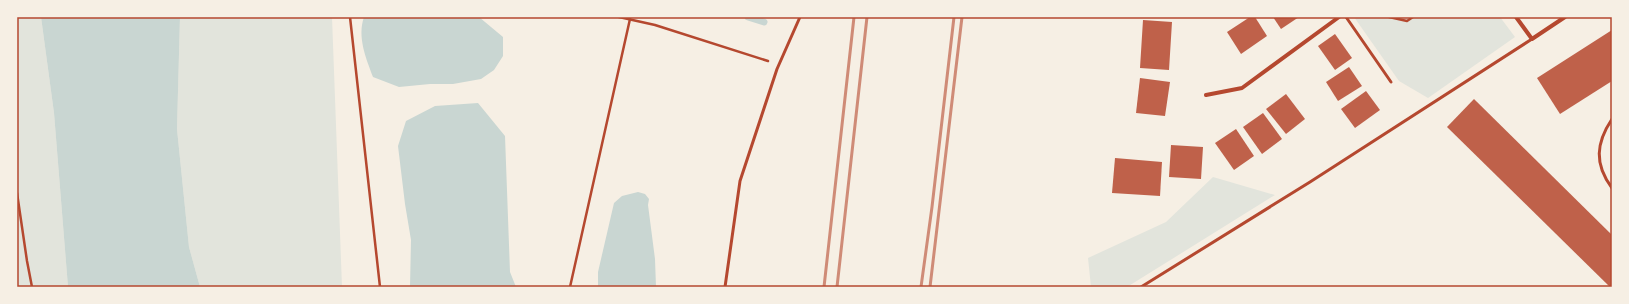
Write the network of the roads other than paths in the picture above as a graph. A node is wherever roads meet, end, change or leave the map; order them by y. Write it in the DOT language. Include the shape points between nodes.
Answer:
graph roads {
  1 [pos="800,17"];
  2 [pos="1339,17"];
  3 [pos="1346,17"];
  4 [pos="1516,17"];
  5 [pos="1565,17"];
  6 [pos="1532,40"];
  7 [pos="1391,82"];
  8 [pos="1206,95"];
  9 [pos="1612,119"];
  10 [pos="1612,188"];
  11 [pos="725,287"];
  12 [pos="1141,287"];
  1 -- 11 [label="lane" via="779,64 740,181"];
  2 -- 8 [label="street" via="1242,88"];
  3 -- 7 [label="lane"];
  4 -- 6 [label="street"];
  5 -- 6 [label="street"];
  6 -- 12 [label="lane"];
  9 -- 10 [label="lane" via="1600,144 1599,163"];
}
